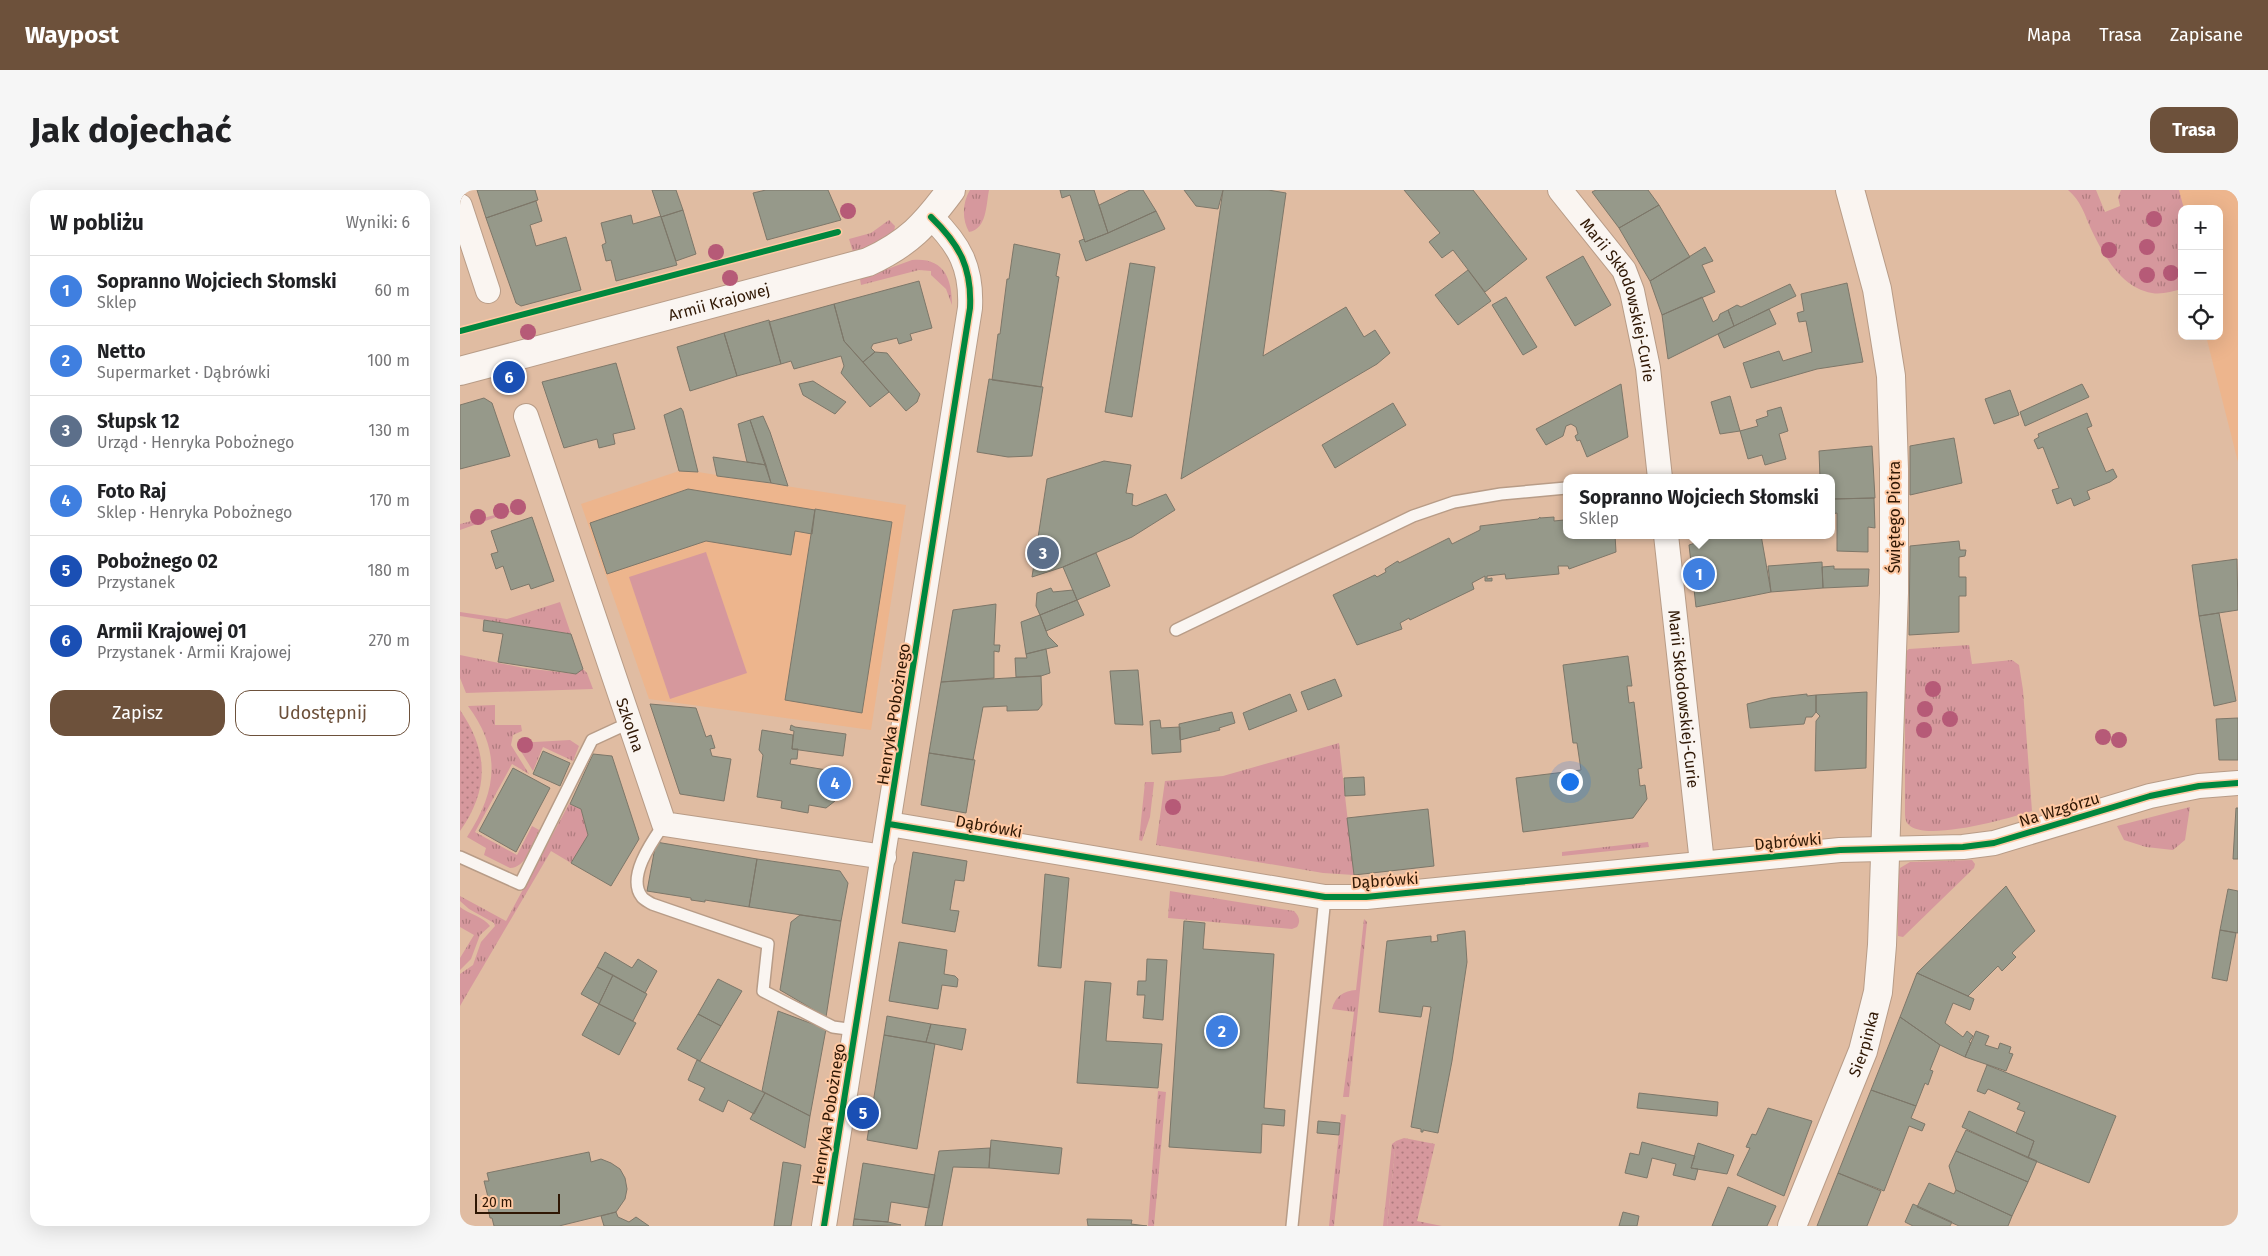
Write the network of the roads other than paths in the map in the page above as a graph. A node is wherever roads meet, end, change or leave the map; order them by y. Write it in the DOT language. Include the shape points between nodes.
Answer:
graph roads {
  1 [pos="951,190"];
  2 [pos="1560,190"];
  3 [pos="1850,190"];
  4 [pos="460,206"];
  5 [pos="931,217"];
  6 [pos="488,291"];
  7 [pos="460,371"];
  8 [pos="526,416"];
  9 [pos="1660,474"];
  10 [pos="1563,488"];
  11 [pos="1666,539"];
  12 [pos="1176,630"];
  13 [pos="631,722"];
  14 [pos="2238,783"];
  15 [pos="664,824"];
  16 [pos="890,824"];
  17 [pos="1887,849"];
  18 [pos="460,857"];
  19 [pos="884,857"];
  20 [pos="1702,863"];
  21 [pos="1325,897"];
  22 [pos="855,1030"];
  23 [pos="824,1226"];
  24 [pos="1292,1226"];
  25 [pos="1792,1226"];
  1 -- 5 [label="main road, Armii Krajowej"];
  2 -- 9 [label="street, Marii Skłodowskiej-Curie" via="1624,270 1632,291 1648,368"];
  3 -- 17 [label="main road, Świętego Piotra" via="1877,289 1891,376 1894,593"];
  4 -- 6 [label="street"];
  5 -- 7 [label="main road, Armii Krajowej" via="903,244 868,262"];
  5 -- 16 [label="street, Henryka Pobożnego" via="951,239 963,260 970,283 970,308"];
  8 -- 13 [label="street, Szkolna"];
  10 -- 12 [label="lane" via="1454,502 1413,516"];
  11 -- 20 [label="street, Marii Skłodowskiej-Curie"];
  13 -- 15 [label="street, Szkolna"];
  13 -- 18 [label="lane" via="592,740 520,884"];
  14 -- 17 [label="street, Na Wzgórzu" via="2199,786 2150,796 1994,843"];
  15 -- 19 [label="street"];
  15 -- 22 [label="lane" via="646,851 638,873 642,897 652,904 768,944 763,990 833,1027"];
  16 -- 19 [label="street, Henryka Pobożnego"];
  16 -- 21 [label="street, Dąbrówki"];
  17 -- 20 [label="street, Dąbrówki" via="1840,850"];
  17 -- 25 [label="main road, Sierpinka" via="1878,992 1863,1051"];
  19 -- 22 [label="street, Henryka Pobożnego"];
  20 -- 21 [label="street, Dąbrówki" via="1393,894"];
  21 -- 24 [label="lane"];
  22 -- 23 [label="street, Henryka Pobożnego"];
}
